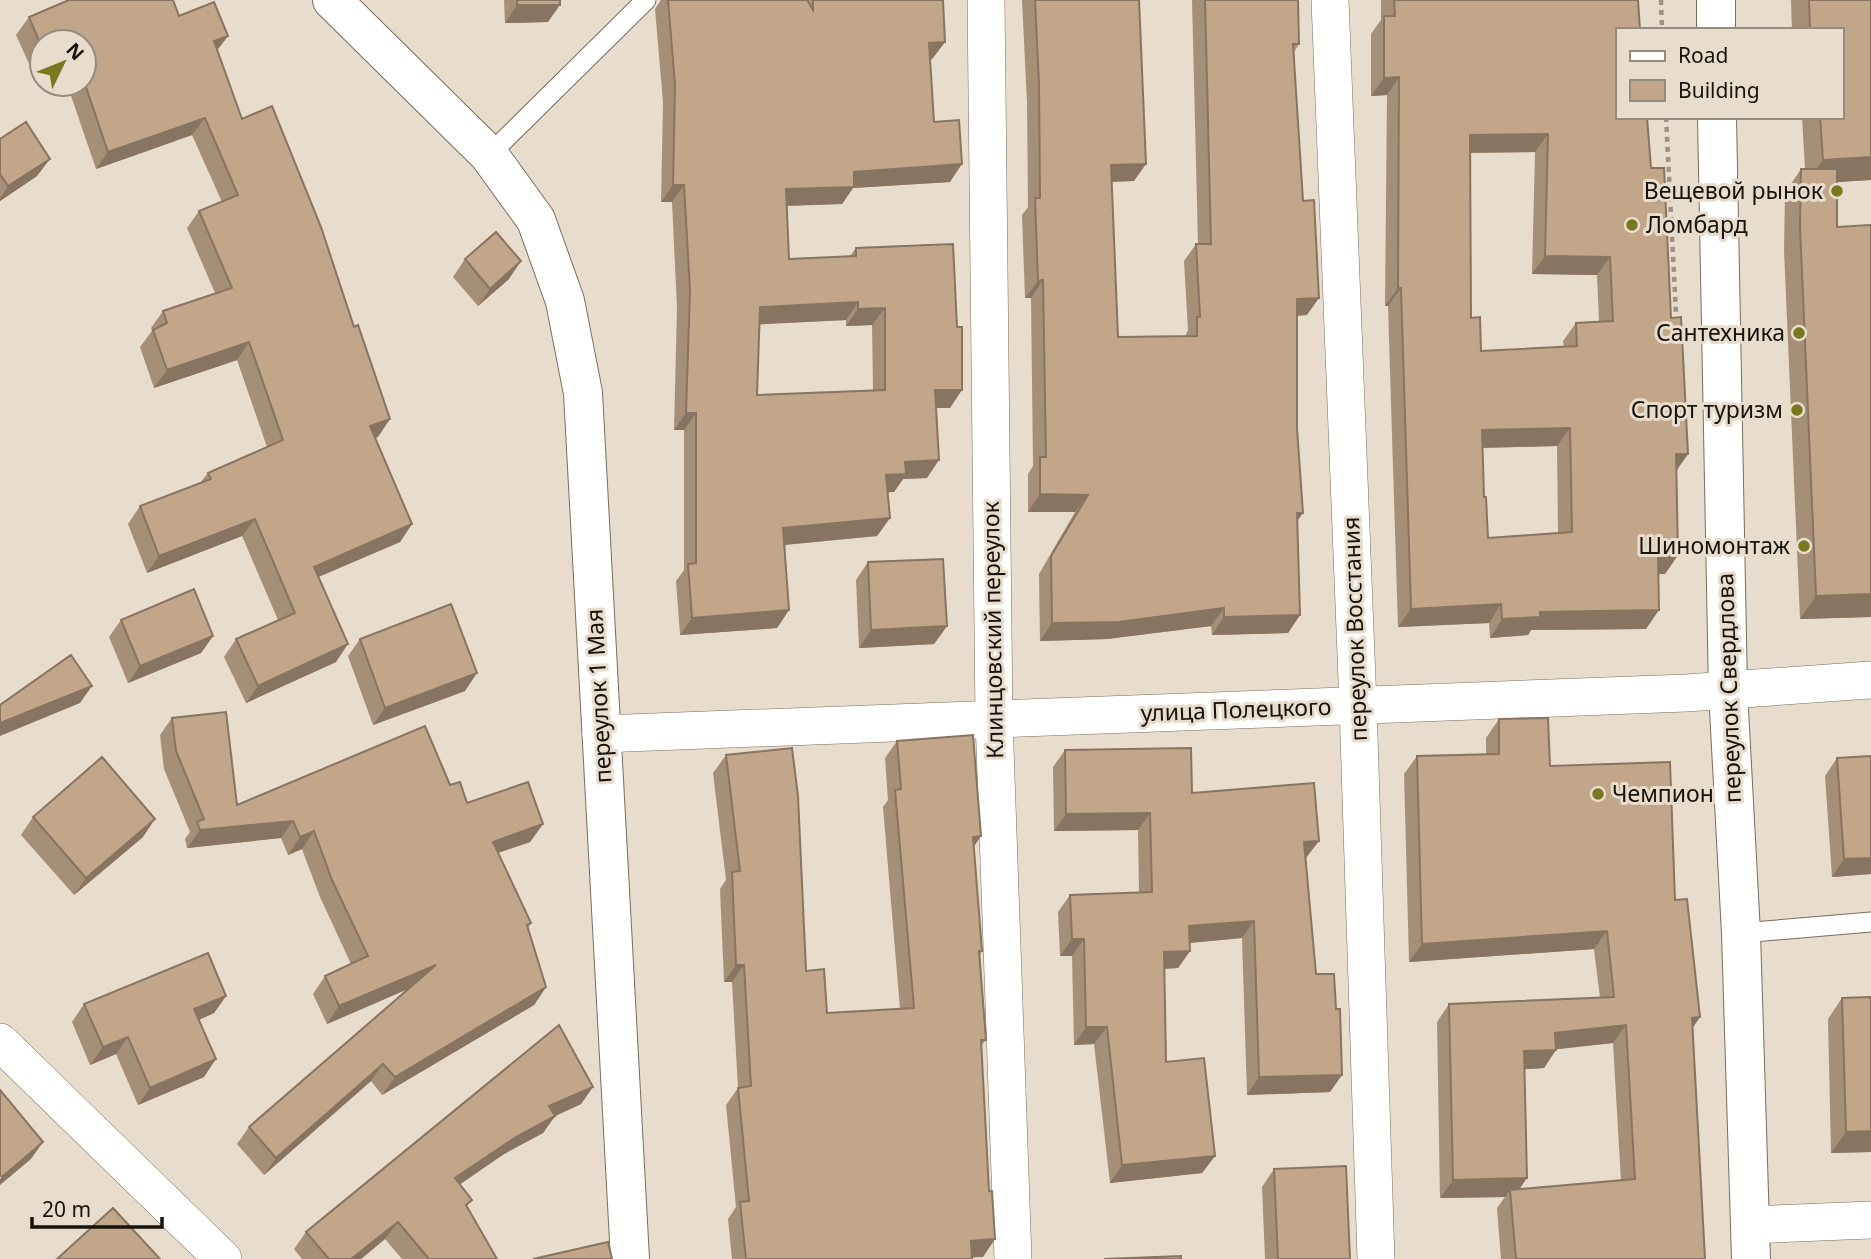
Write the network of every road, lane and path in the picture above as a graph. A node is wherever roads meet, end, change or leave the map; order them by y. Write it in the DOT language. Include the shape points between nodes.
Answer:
graph roads {
  1 [pos="332,0"];
  2 [pos="646,0"];
  3 [pos="986,0"];
  4 [pos="1330,0"];
  5 [pos="1661,0"];
  6 [pos="1716,0"];
  7 [pos="1662,28"];
  8 [pos="1716,28"];
  9 [pos="1717,119"];
  10 [pos="489,155"];
  11 [pos="1871,680"];
  12 [pos="1728,691"];
  13 [pos="1358,705"];
  14 [pos="994,719"];
  15 [pos="601,734"];
  16 [pos="1871,922"];
  17 [pos="1741,933"];
  18 [pos="0,1042"];
  19 [pos="1871,1220"];
  20 [pos="1751,1242"];
  21 [pos="223,1259"];
  22 [pos="630,1259"];
  23 [pos="1013,1259"];
  24 [pos="1376,1259"];
  1 -- 10 [label="street, переулок 1 Мая"];
  2 -- 10 [label="lane"];
  3 -- 14 [label="street, Клинцовский переулок"];
  4 -- 13 [label="street, переулок Восстания"];
  5 -- 7 [label="path"];
  6 -- 8 [label="street"];
  9 -- 12 [label="street, переулок Свердлова"];
  10 -- 15 [label="street, переулок 1 Мая" via="536,220 565,301 583,393"];
  11 -- 12 [label="street, улица Полецкого"];
  12 -- 13 [label="street, улица Полецкого"];
  12 -- 17 [label="street, переулок Свердлова"];
  13 -- 14 [label="street, улица Полецкого"];
  13 -- 24 [label="street, переулок Восстания"];
  14 -- 15 [label="street, улица Полецкого"];
  14 -- 23 [label="street, Клинцовский переулок"];
  15 -- 22 [label="street, переулок 1 Мая"];
  16 -- 17 [label="lane"];
  17 -- 20 [label="street, переулок Свердлова"];
  18 -- 21 [label="street"];
  19 -- 20 [label="street"];
}
